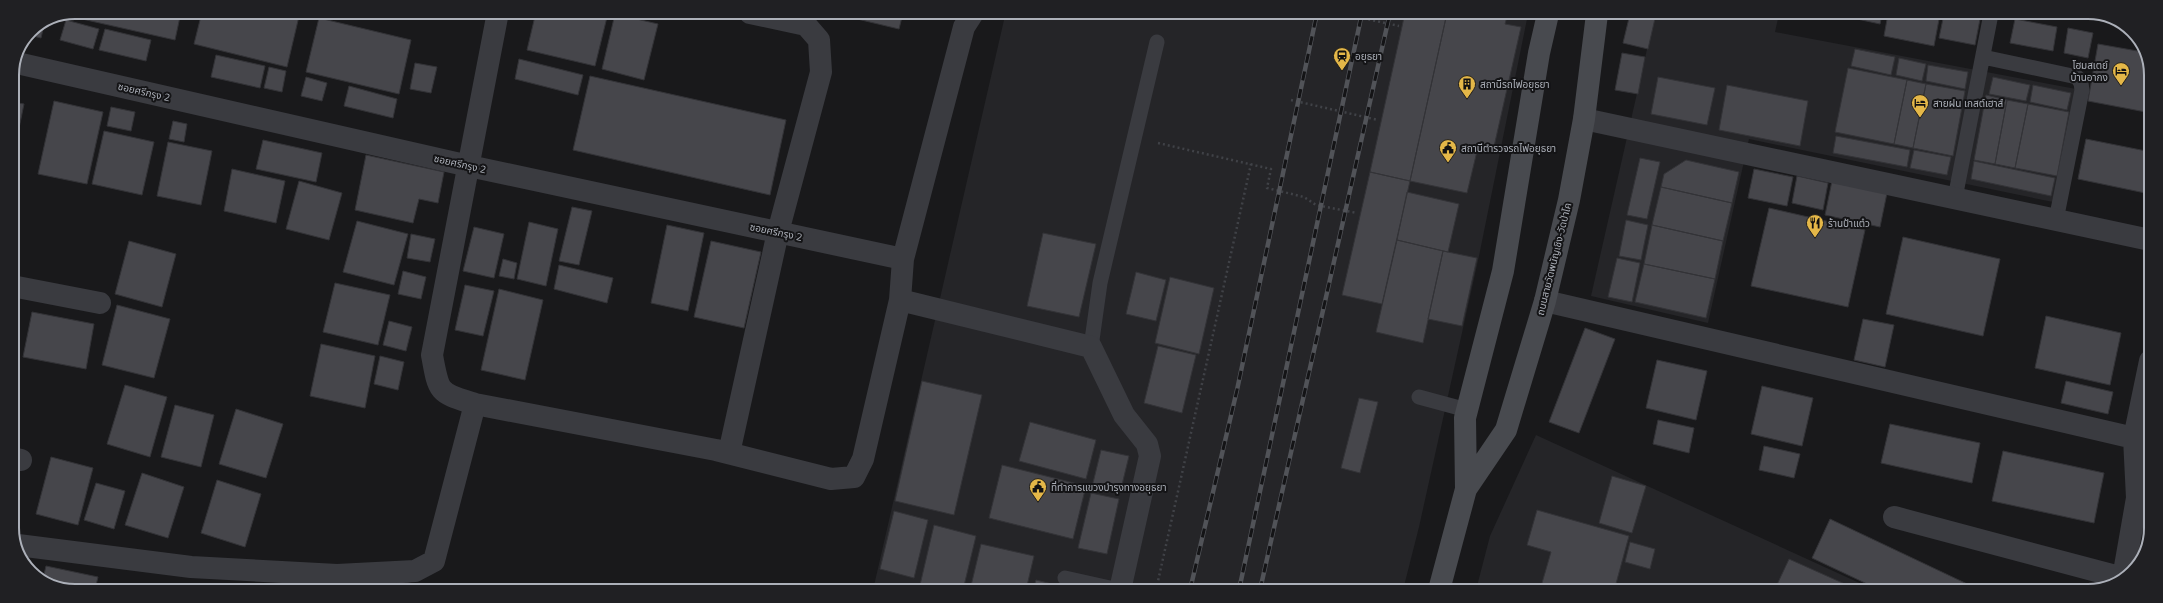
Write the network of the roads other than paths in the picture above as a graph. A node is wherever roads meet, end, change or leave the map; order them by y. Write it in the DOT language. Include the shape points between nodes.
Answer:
graph roads {
  1 [pos="497,19"];
  2 [pos="778,19"];
  3 [pos="969,19"];
  4 [pos="1547,19"];
  5 [pos="1596,19"];
  6 [pos="1990,19"];
  7 [pos="1157,42"];
  8 [pos="1983,57"];
  9 [pos="20,64"];
  10 [pos="1584,119"];
  11 [pos="469,166"];
  12 [pos="1955,198"];
  13 [pos="2056,220"];
  14 [pos="778,232"];
  15 [pos="2144,239"];
  16 [pos="903,259"];
  17 [pos="19,287"];
  18 [pos="900,300"];
  19 [pos="1545,301"];
  20 [pos="100,303"];
  21 [pos="1091,347"];
  22 [pos="2144,390"];
  23 [pos="1419,397"];
  24 [pos="475,404"];
  25 [pos="1467,410"];
  26 [pos="2134,438"];
  27 [pos="729,453"];
  28 [pos="1466,489"];
  29 [pos="1894,517"];
  30 [pos="22,546"];
  31 [pos="2126,569"];
  32 [pos="2115,576"];
  33 [pos="1065,578"];
  34 [pos="1092,584"];
  35 [pos="1120,584"];
  36 [pos="1441,584"];
  1 -- 11 [label="street"];
  2 -- 14 [label="street" via="806,25 819,40 821,72"];
  3 -- 16 [label="street" via="964,26"];
  4 -- 25 [label="main road, ถนนสายวัดพนัญเชิง-วัดป่าโค" via="1503,271"];
  5 -- 10 [label="main road, ถนนสายวัดพนัญเชิง-วัดป่าโค"];
  6 -- 8 [label="lane"];
  7 -- 21 [label="lane" via="1100,283"];
  8 -- 12 [label="lane"];
  8 -- 13 [label="lane" via="2077,77 2081,82 2082,90"];
  9 -- 11 [label="street, ซอยศรีกรุง 2"];
  10 -- 12 [label="street"];
  10 -- 19 [label="main road, ถนนสายวัดพนัญเชิง-วัดป่าโค" via="1569,200"];
  11 -- 14 [label="street, ซอยศรีกรุง 2"];
  11 -- 24 [label="street" via="432,355 437,383 446,395"];
  12 -- 13 [label="street"];
  13 -- 15 [label="street"];
  14 -- 16 [label="street, ซอยศรีกรุง 2"];
  14 -- 27 [label="street"];
  16 -- 18 [label="street"];
  17 -- 20 [label="street"];
  18 -- 21 [label="street"];
  18 -- 27 [label="street" via="863,459 854,477 831,479"];
  19 -- 26 [label="street"];
  19 -- 28 [label="main road, ถนนสายวัดพนัญเชิง-วัดป่าโค" via="1506,430"];
  21 -- 35 [label="street" via="1124,415 1147,444 1150,456"];
  22 -- 26 [label="street"];
  23 -- 25 [label="lane"];
  24 -- 27 [label="street"];
  24 -- 30 [label="street" via="434,561 416,571 337,576 191,567"];
  25 -- 28 [label="main road, ถนนสายวัดพนัญเชิง-วัดป่าโค"];
  26 -- 31 [label="street" via="2137,498"];
  28 -- 36 [label="main road, ถนนสายวัดพนัญเชิง-วัดป่าโค"];
  29 -- 32 [label="street"];
  33 -- 34 [label="lane"];
}
